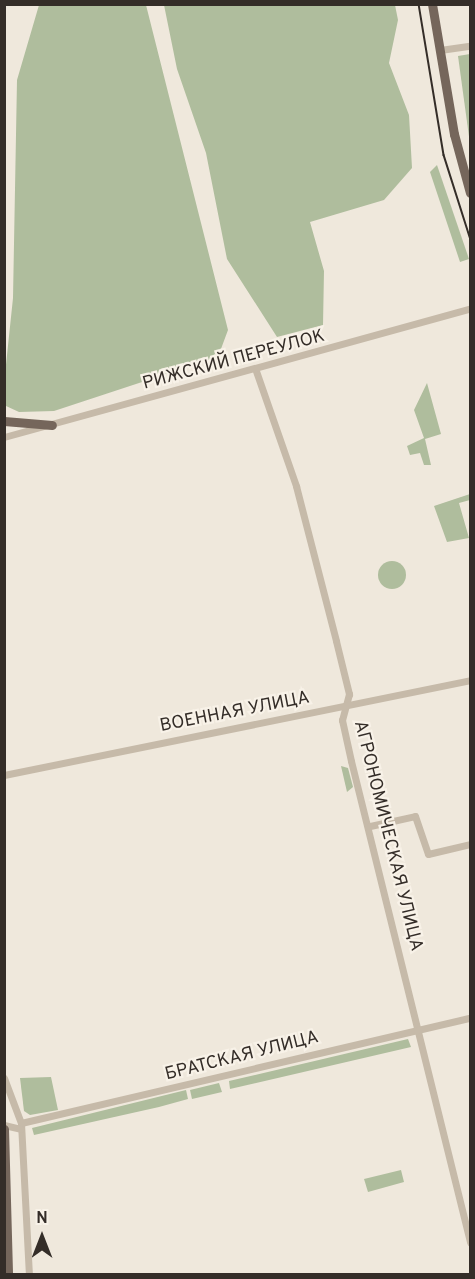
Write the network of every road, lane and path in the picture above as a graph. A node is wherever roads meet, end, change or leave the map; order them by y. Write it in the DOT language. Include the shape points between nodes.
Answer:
graph roads {
  1 [pos="432,4"];
  2 [pos="471,46"];
  3 [pos="440,51"];
  4 [pos="471,194"];
  5 [pos="471,309"];
  6 [pos="256,371"];
  7 [pos="4,420"];
  8 [pos="52,425"];
  9 [pos="4,437"];
  10 [pos="471,680"];
  11 [pos="346,707"];
  12 [pos="4,775"];
  13 [pos="370,826"];
  14 [pos="471,844"];
  15 [pos="471,1018"];
  16 [pos="419,1030"];
  17 [pos="4,1078"];
  18 [pos="21,1126"];
  19 [pos="4,1127"];
  20 [pos="471,1243"];
  21 [pos="8,1275"];
  22 [pos="29,1275"];
  1 -- 3 [label="main road"];
  2 -- 3 [label="street"];
  3 -- 4 [label="main road"];
  5 -- 6 [label="street, РИЖСКИЙ ПЕРЕУЛОК"];
  6 -- 8 [label="street, РИЖСКИЙ ПЕРЕУЛОК"];
  6 -- 11 [label="street, АГРОНОМИЧЕСКАЯ УЛИЦА" via="304,517 349,694"];
  7 -- 8 [label="main road"];
  8 -- 9 [label="street, РИЖСКИЙ ПЕРЕУЛОК"];
  10 -- 11 [label="street, ВОЕННАЯ УЛИЦА"];
  11 -- 12 [label="street, ВОЕННАЯ УЛИЦА"];
  11 -- 13 [label="street, АГРОНОМИЧЕСКАЯ УЛИЦА" via="342,720"];
  13 -- 14 [label="street" via="415,816 428,854"];
  13 -- 16 [label="street, АГРОНОМИЧЕСКАЯ УЛИЦА"];
  15 -- 16 [label="street, БРАТСКАЯ УЛИЦА"];
  16 -- 18 [label="street, БРАТСКАЯ УЛИЦА"];
  16 -- 20 [label="street, АГРОНОМИЧЕСКАЯ УЛИЦА"];
  17 -- 18 [label="street"];
  18 -- 19 [label="street"];
  18 -- 22 [label="street"];
  19 -- 21 [label="main road"];
}
